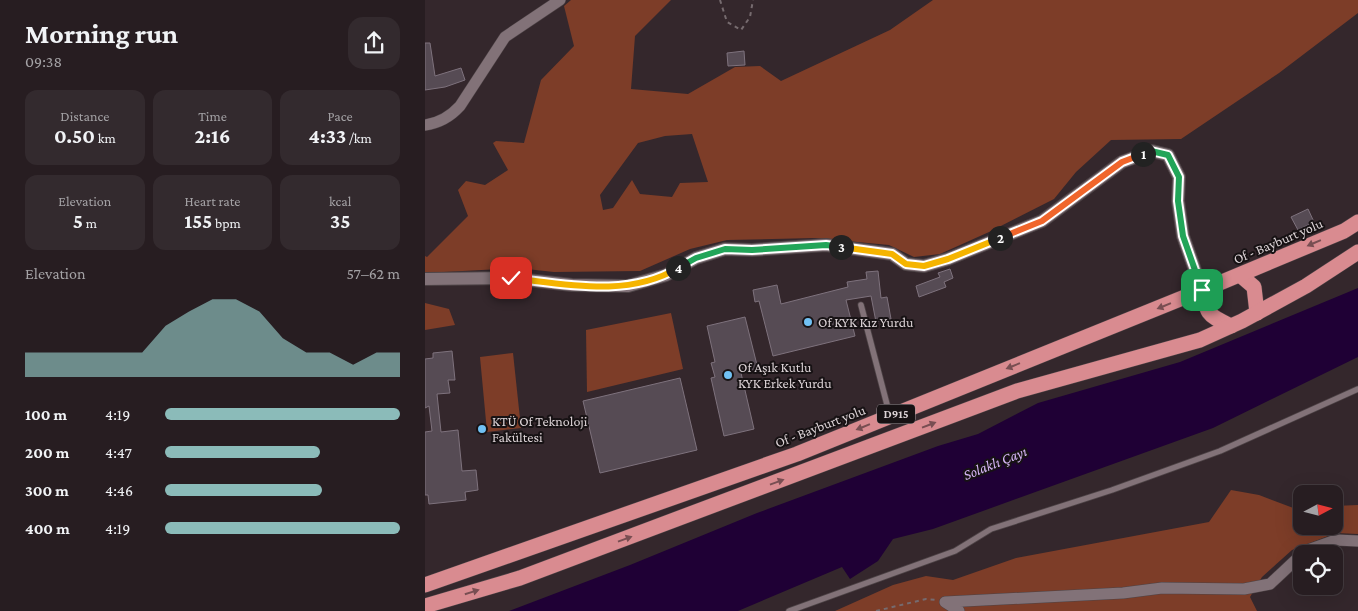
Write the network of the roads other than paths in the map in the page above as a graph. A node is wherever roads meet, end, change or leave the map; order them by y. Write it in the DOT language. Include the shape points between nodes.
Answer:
graph roads {
  1 [pos="561,0"];
  2 [pos="425,125"];
  3 [pos="1358,222"];
  4 [pos="1358,252"];
  5 [pos="1241,275"];
  6 [pos="425,279"];
  7 [pos="1205,290"];
  8 [pos="861,306"];
  9 [pos="1257,313"];
  10 [pos="1231,326"];
  11 [pos="1358,389"];
  12 [pos="890,416"];
  13 [pos="1358,541"];
  14 [pos="1322,545"];
  15 [pos="1293,562"];
  16 [pos="425,585"];
  17 [pos="425,606"];
  18 [pos="789,611"];
  19 [pos="959,611"];
  1 -- 2 [label="street" via="505,37 452,115 438,123"];
  3 -- 5 [label="highway, Of - Bayburt yolu / D915, one-way"];
  4 -- 9 [label="highway, D915"];
  5 -- 7 [label="highway, Of - Bayburt yolu / D915"];
  5 -- 9 [label="highway" via="1254,287"];
  6 -- 7 [label="street" via="511,278 572,285 629,286 666,275 696,258 725,249 826,245 892,254 906,264 924,266 1042,221 1122,162 1151,151 1168,155 1179,177 1178,201 1183,236"];
  7 -- 10 [label="highway" via="1205,305 1213,317"];
  7 -- 12 [label="highway, Of - Bayburt yolu / D915, one-way"];
  8 -- 12 [label="lane"];
  9 -- 10 [label="highway, D915"];
  17 -- 10 [label="highway, D915, one-way" via="520,578 1017,391 1200,340"];
  11 -- 18 [label="lane" via="1220,451 991,529 955,551"];
  12 -- 16 [label="highway, Of - Bayburt yolu / D915, one-way" via="797,454"];
  13 -- 14 [label="street" via="1336,540"];
  15 -- 19 [label="street" via="1270,584 1244,589 1163,588 945,602"];
}
